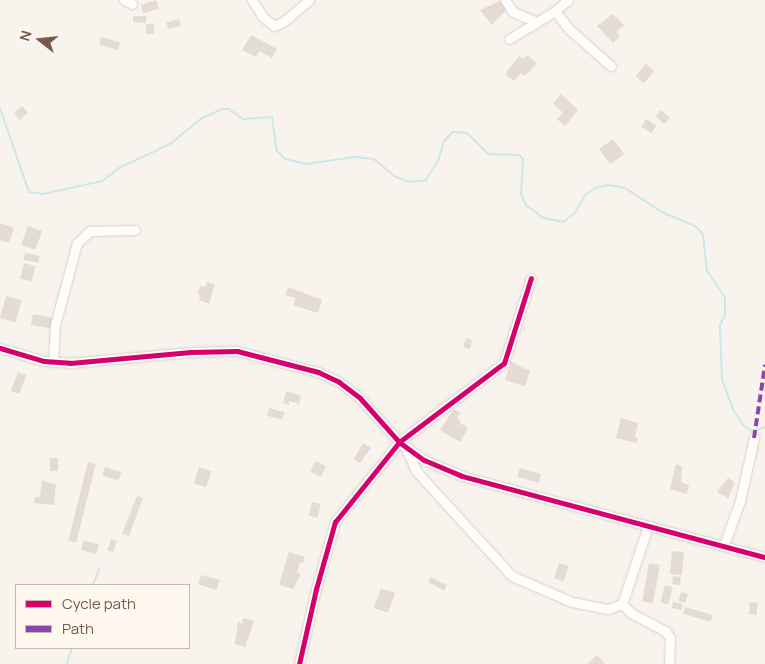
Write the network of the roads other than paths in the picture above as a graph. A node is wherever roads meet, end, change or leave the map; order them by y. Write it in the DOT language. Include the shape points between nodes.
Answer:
graph roads {
  1 [pos="252,0"];
  2 [pos="309,0"];
  3 [pos="505,0"];
  4 [pos="568,0"];
  5 [pos="555,11"];
  6 [pos="537,22"];
  7 [pos="509,39"];
  8 [pos="611,66"];
  9 [pos="135,230"];
  10 [pos="530,278"];
  11 [pos="0,348"];
  12 [pos="53,362"];
  13 [pos="754,438"];
  14 [pos="402,444"];
  15 [pos="648,526"];
  16 [pos="724,545"];
  17 [pos="765,557"];
  18 [pos="622,604"];
  19 [pos="299,664"];
  20 [pos="670,664"];
  1 -- 2 [label="street" via="263,18 274,26"];
  3 -- 6 [label="street" via="514,12"];
  4 -- 5 [label="street"];
  5 -- 6 [label="street"];
  5 -- 8 [label="street"];
  6 -- 7 [label="street"];
  9 -- 12 [label="street" via="90,231 76,243 55,325"];
  10 -- 14 [label="street" via="504,364"];
  11 -- 12 [label="street"];
  12 -- 14 [label="street" via="238,351 318,372 339,382 360,398"];
  13 -- 16 [label="street" via="740,501"];
  14 -- 15 [label="street" via="424,460 462,476"];
  14 -- 18 [label="street" via="416,471 512,576 572,602 608,609"];
  14 -- 19 [label="street" via="336,522"];
  15 -- 16 [label="street"];
  15 -- 18 [label="street"];
  16 -- 17 [label="street"];
  18 -- 20 [label="street" via="631,613 666,632 670,638"];
}
